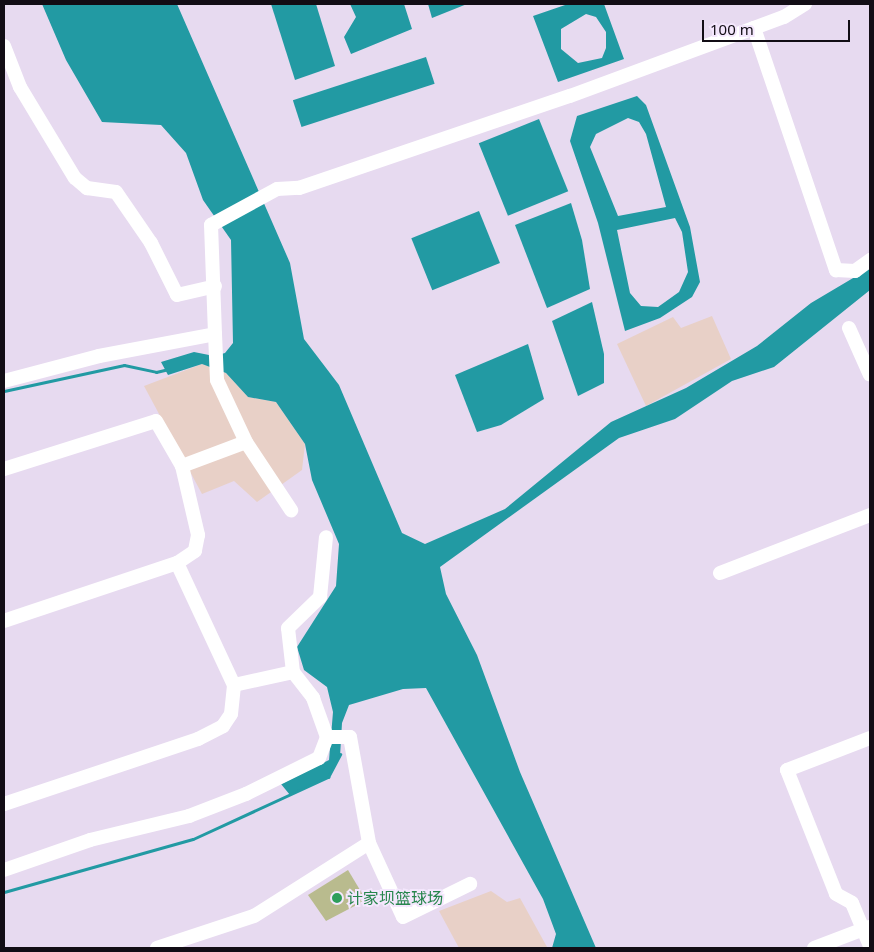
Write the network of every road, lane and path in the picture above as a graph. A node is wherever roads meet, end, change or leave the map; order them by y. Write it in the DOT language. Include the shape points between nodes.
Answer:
graph roads {
  1 [pos="805,4"];
  2 [pos="754,28"];
  3 [pos="4,46"];
  4 [pos="870,260"];
  5 [pos="215,286"];
  6 [pos="849,328"];
  7 [pos="216,334"];
  8 [pos="870,375"];
  9 [pos="4,381"];
  10 [pos="246,442"];
  11 [pos="182,466"];
  12 [pos="4,469"];
  13 [pos="291,510"];
  14 [pos="870,515"];
  15 [pos="326,537"];
  16 [pos="177,563"];
  17 [pos="720,573"];
  18 [pos="4,621"];
  19 [pos="293,672"];
  20 [pos="234,685"];
  21 [pos="327,737"];
  22 [pos="870,738"];
  23 [pos="4,804"];
  24 [pos="369,843"];
  25 [pos="4,870"];
  26 [pos="470,884"];
  27 [pos="866,927"];
  28 [pos="870,946"];
  29 [pos="157,948"];
  30 [pos="814,948"];
  1 -- 2 [label="street"];
  2 -- 4 [label="street" via="836,270 854,271"];
  2 -- 5 [label="street" via="299,188 277,189 211,225"];
  3 -- 5 [label="street" via="20,87 75,178 87,188 116,192 151,243 177,294"];
  5 -- 7 [label="street"];
  6 -- 8 [label="street"];
  7 -- 9 [label="street" via="99,356"];
  7 -- 10 [label="street" via="216,380"];
  10 -- 11 [label="street"];
  10 -- 13 [label="street"];
  11 -- 12 [label="street" via="156,421"];
  11 -- 16 [label="street" via="198,535 195,552"];
  14 -- 17 [label="street"];
  15 -- 19 [label="street" via="320,597 288,628"];
  16 -- 18 [label="street"];
  16 -- 20 [label="street"];
  19 -- 20 [label="street"];
  19 -- 21 [label="street" via="314,698"];
  20 -- 23 [label="street" via="231,714 223,726 198,739"];
  21 -- 24 [label="street" via="350,737"];
  21 -- 25 [label="street" via="319,758 246,794 189,816 90,840"];
  22 -- 27 [label="street" via="787,770 836,894 852,903"];
  24 -- 26 [label="street" via="403,917"];
  24 -- 29 [label="street" via="254,916"];
  27 -- 28 [label="street"];
  27 -- 30 [label="street"];
}
